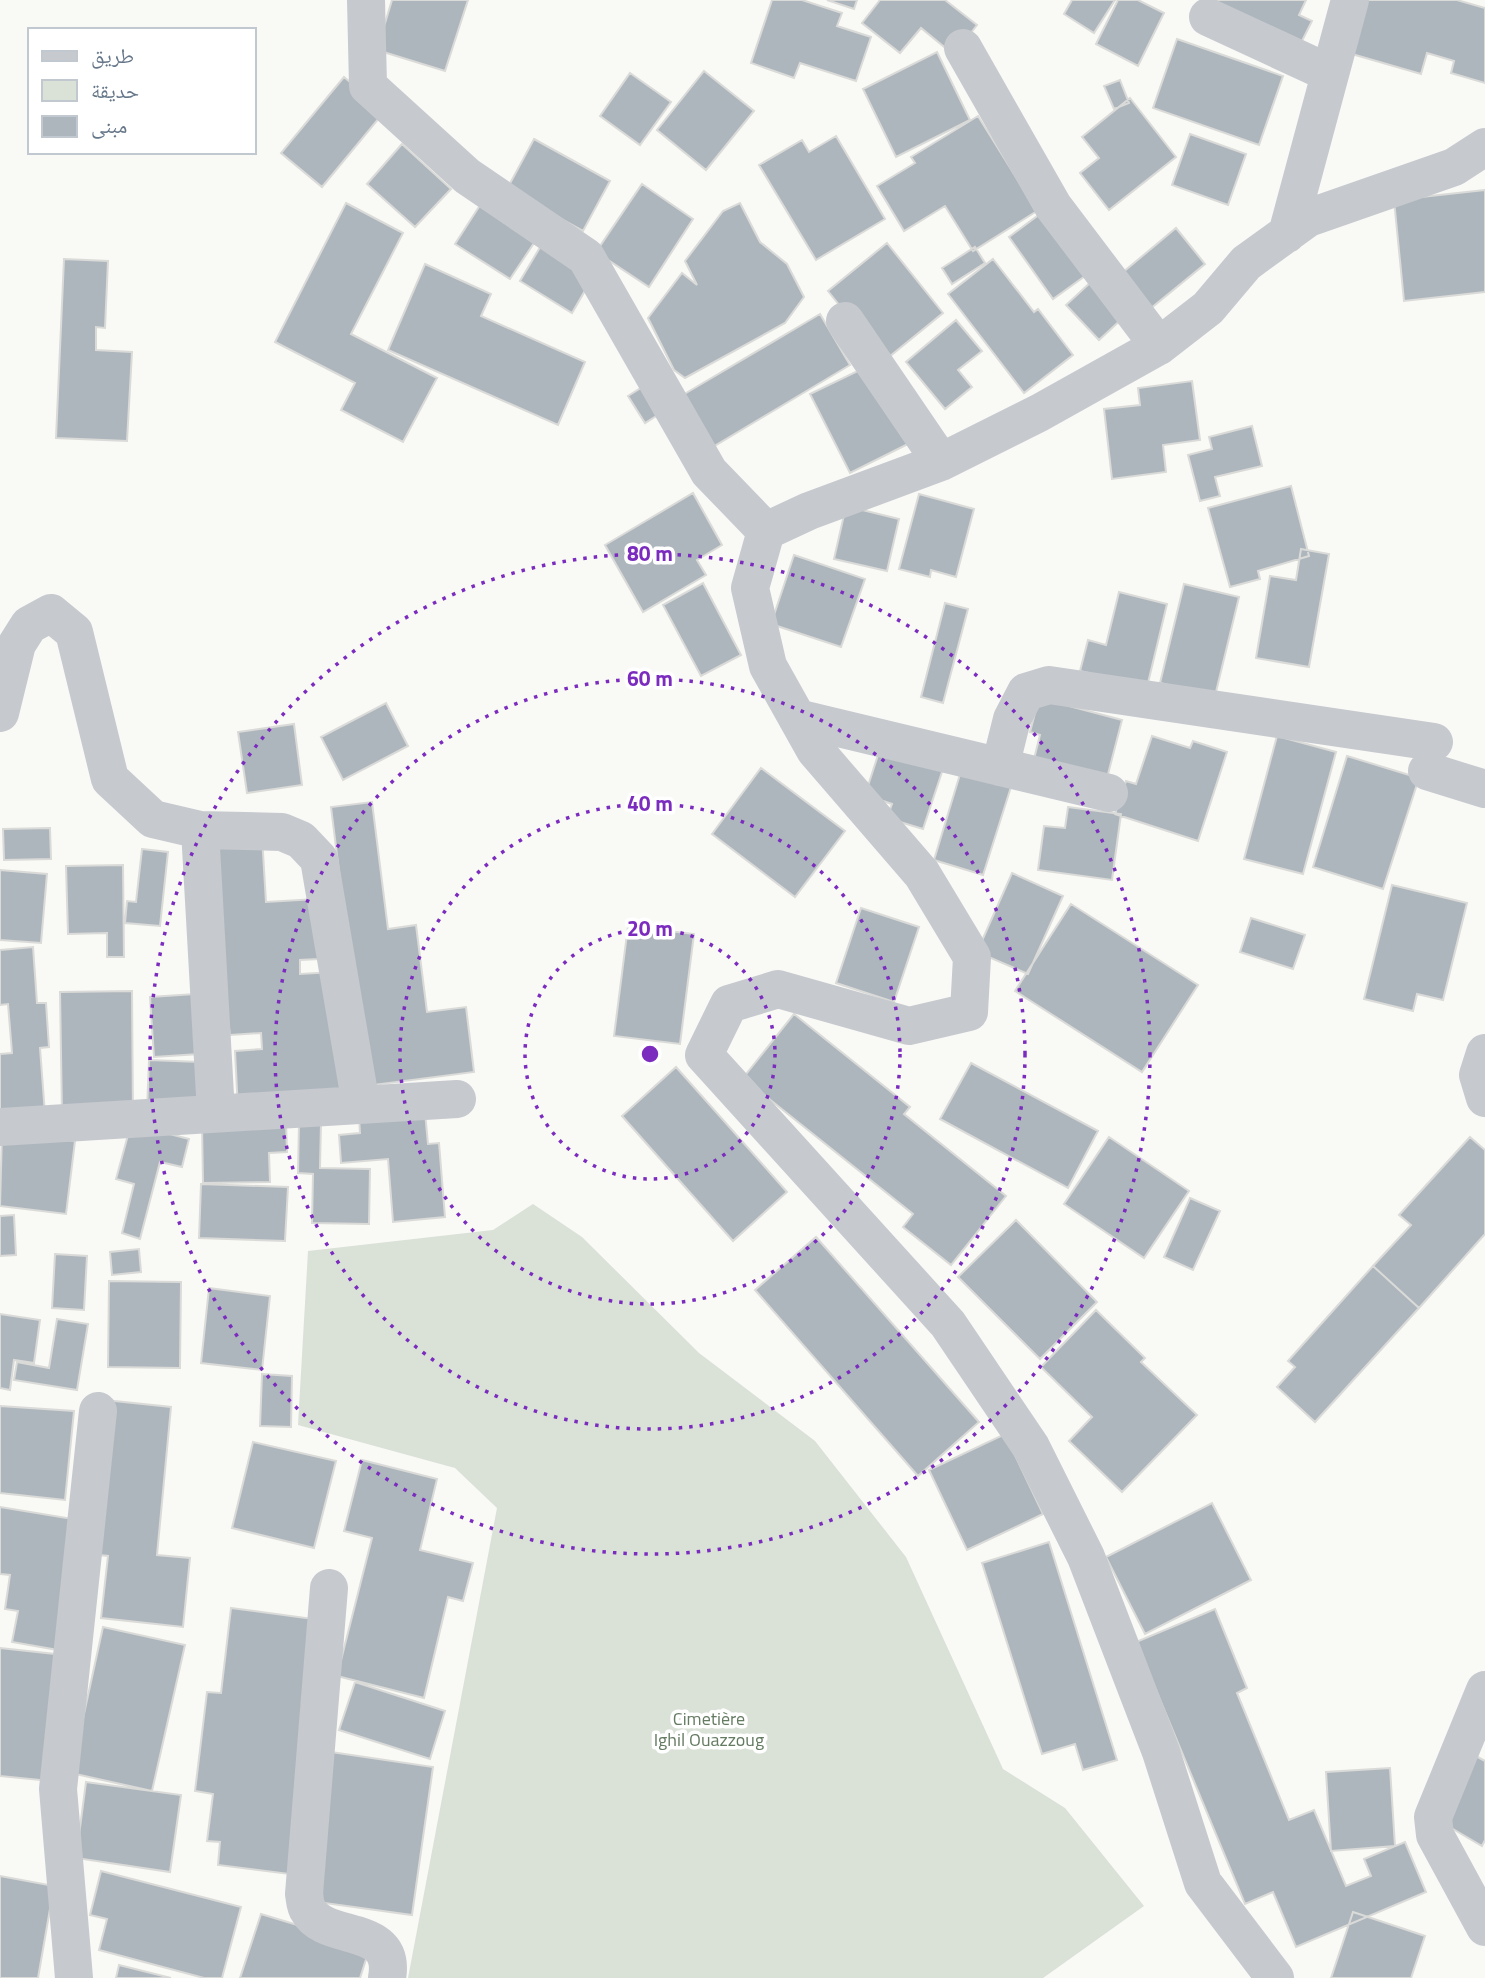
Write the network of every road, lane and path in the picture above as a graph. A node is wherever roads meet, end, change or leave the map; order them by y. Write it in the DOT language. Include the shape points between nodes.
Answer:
graph roads {
  1 [pos="366,0"];
  2 [pos="1350,0"];
  3 [pos="1208,17"];
  4 [pos="963,48"];
  5 [pos="1329,73"];
  6 [pos="1485,147"];
  7 [pos="1287,234"];
  8 [pos="845,321"];
  9 [pos="1159,346"];
  10 [pos="941,462"];
  11 [pos="766,531"];
  12 [pos="0,713"];
  13 [pos="797,718"];
  14 [pos="1000,767"];
  15 [pos="1485,789"];
  16 [pos="1109,793"];
  17 [pos="200,830"];
  18 [pos="1485,1053"];
  19 [pos="1485,1098"];
  20 [pos="457,1099"];
  21 [pos="360,1105"];
  22 [pos="216,1113"];
  23 [pos="0,1127"];
  24 [pos="98,1411"];
  25 [pos="329,1588"];
  26 [pos="1485,1690"];
  27 [pos="1485,1927"];
  28 [pos="74,1978"];
  29 [pos="387,1978"];
  30 [pos="1275,1978"];
  1 -- 11 [label="street" via="368,86 467,176 586,257 709,472"];
  2 -- 5 [label="street"];
  3 -- 5 [label="street"];
  4 -- 9 [label="street" via="1053,206"];
  5 -- 7 [label="street"];
  6 -- 7 [label="street" via="1454,167 1308,218"];
  7 -- 9 [label="street" via="1246,263 1208,308"];
  8 -- 10 [label="street"];
  9 -- 10 [label="street"];
  10 -- 11 [label="street"];
  11 -- 13 [label="street" via="750,588 768,666"];
  12 -- 17 [label="street" via="17,645 29,625 51,613 74,632 110,779 153,819"];
  13 -- 14 [label="street"];
  13 -- 30 [label="street" via="815,750 922,874 972,957 969,1012 909,1026 778,989 729,1004 705,1055 948,1324 1031,1447 1086,1557 1160,1752 1203,1883"];
  14 -- 15 [label="street" via="1012,719 1026,692 1049,685 1431,757"];
  14 -- 16 [label="street"];
  17 -- 21 [label="street" via="282,832 301,840 319,859"];
  17 -- 22 [label="street"];
  18 -- 19 [label="street" via="1478,1074"];
  20 -- 21 [label="street"];
  21 -- 22 [label="street"];
  22 -- 23 [label="street"];
  24 -- 28 [label="street" via="58,1789"];
  25 -- 29 [label="street" via="304,1894 308,1910 318,1921 372,1940 384,1951"];
  26 -- 27 [label="street" via="1433,1816 1436,1835"];
}
